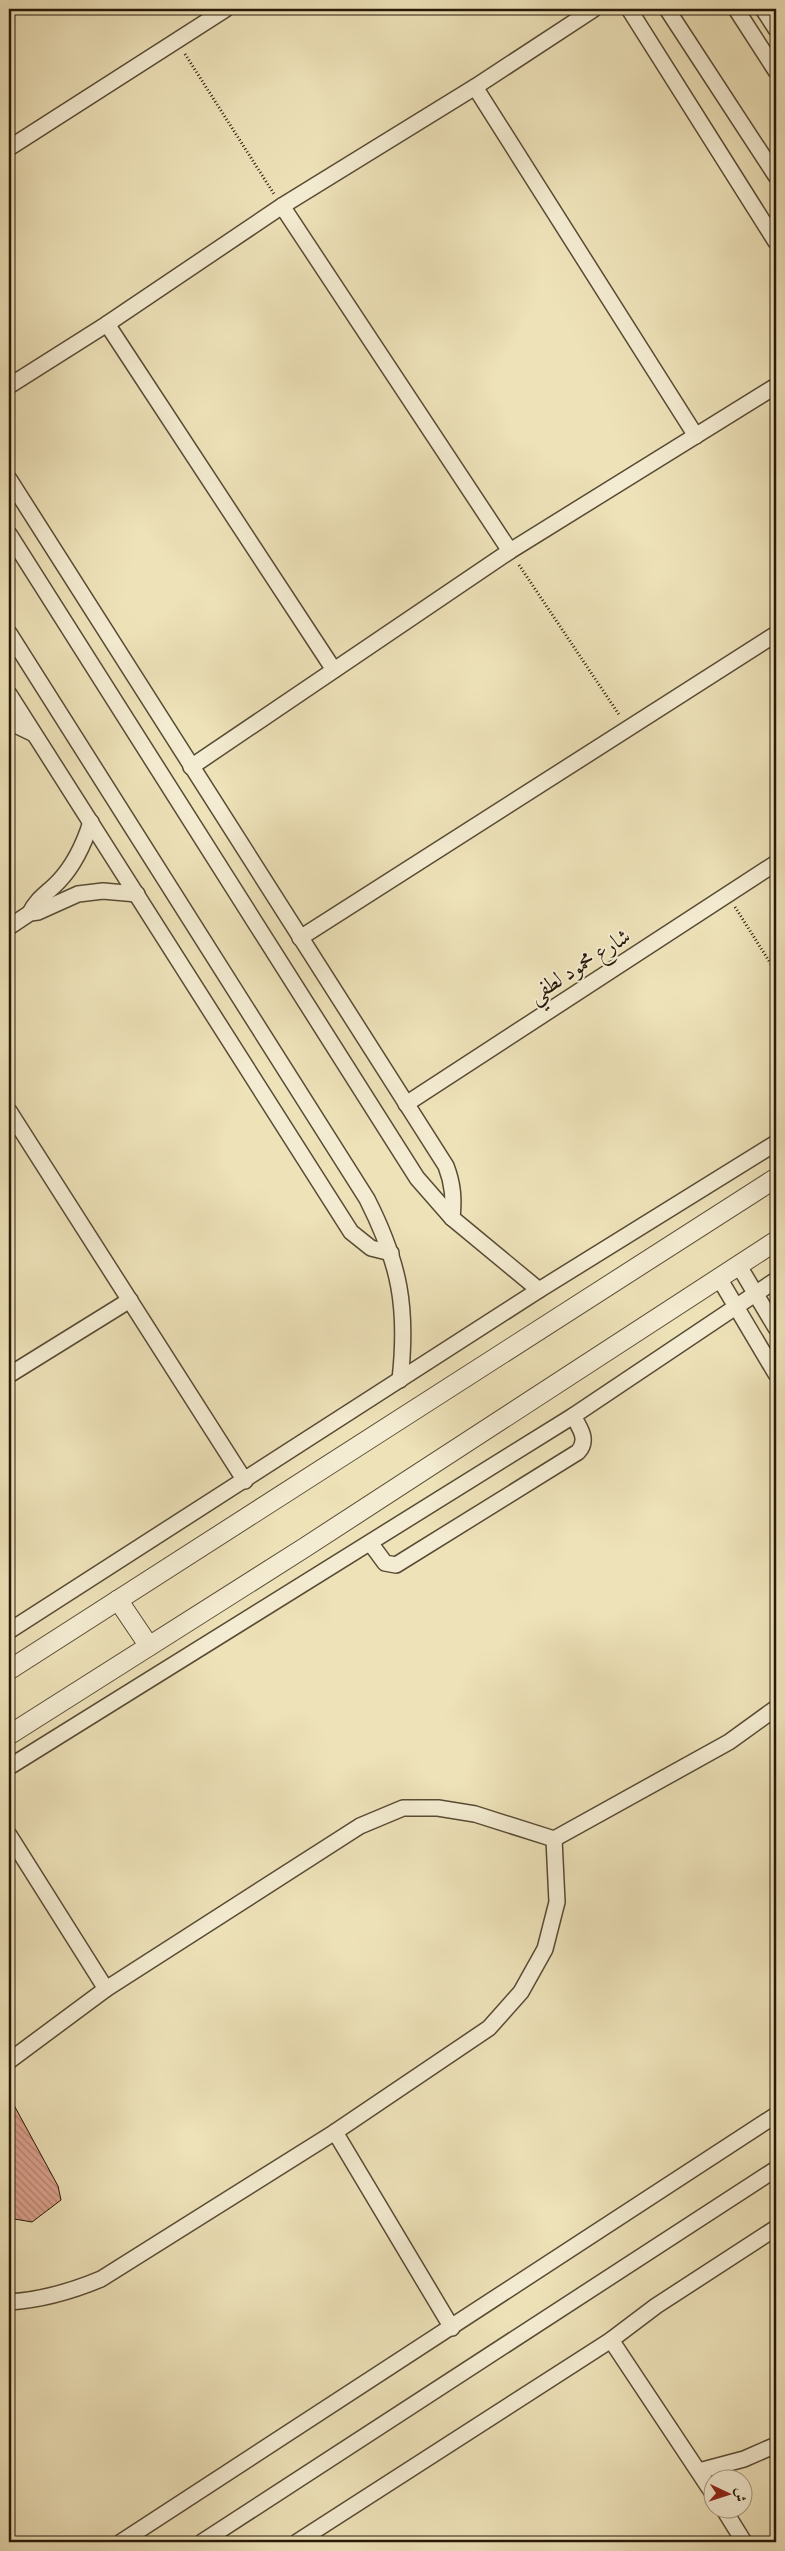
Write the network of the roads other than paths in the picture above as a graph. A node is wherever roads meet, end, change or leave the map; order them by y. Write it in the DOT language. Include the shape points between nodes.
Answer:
graph roads {
  1 [pos="226,9"];
  2 [pos="594,9"];
  3 [pos="629,9"];
  4 [pos="667,9"];
  5 [pos="736,9"];
  6 [pos="763,9"];
  7 [pos="776,29"];
  8 [pos="776,71"];
  9 [pos="475,87"];
  10 [pos="9,148"];
  11 [pos="776,176"];
  12 [pos="282,206"];
  13 [pos="776,242"];
  14 [pos="107,324"];
  15 [pos="9,386"];
  16 [pos="776,386"];
  17 [pos="696,436"];
  18 [pos="9,479"];
  19 [pos="9,534"];
  20 [pos="510,552"];
  21 [pos="9,632"];
  22 [pos="776,634"];
  23 [pos="334,670"];
  24 [pos="9,694"];
  25 [pos="9,722"];
  26 [pos="35,734"];
  27 [pos="191,767"];
  28 [pos="90,822"];
  29 [pos="776,863"];
  30 [pos="137,894"];
  31 [pos="30,913"];
  32 [pos="9,927"];
  33 [pos="300,938"];
  34 [pos="406,1104"];
  35 [pos="9,1111"];
  36 [pos="776,1143"];
  37 [pos="776,1178"];
  38 [pos="452,1218"];
  39 [pos="776,1241"];
  40 [pos="391,1253"];
  41 [pos="739,1266"];
  42 [pos="719,1278"];
  43 [pos="776,1280"];
  44 [pos="539,1290"];
  45 [pos="755,1293"];
  46 [pos="130,1300"];
  47 [pos="736,1306"];
  48 [pos="776,1328"];
  49 [pos="776,1374"];
  50 [pos="9,1375"];
  51 [pos="400,1380"];
  52 [pos="573,1416"];
  53 [pos="245,1481"];
  54 [pos="371,1544"];
  55 [pos="118,1600"];
  56 [pos="9,1631"];
  57 [pos="149,1646"];
  58 [pos="9,1670"];
  59 [pos="776,1711"];
  60 [pos="9,1735"];
  61 [pos="9,1767"];
  62 [pos="9,1835"];
  63 [pos="554,1839"];
  64 [pos="106,1989"];
  65 [pos="9,2061"];
  66 [pos="776,2115"];
  67 [pos="335,2132"];
  68 [pos="776,2169"];
  69 [pos="776,2228"];
  70 [pos="9,2302"];
  71 [pos="452,2328"];
  72 [pos="611,2340"];
  73 [pos="776,2445"];
  74 [pos="699,2471"];
  75 [pos="702,2476"];
  76 [pos="729,2518"];
  77 [pos="121,2542"];
  78 [pos="202,2542"];
  79 [pos="297,2542"];
  80 [pos="744,2542"];
  1 -- 10 [label="street"];
  2 -- 9 [label="street"];
  3 -- 13 [label="street"];
  4 -- 11 [label="street"];
  5 -- 8 [label="street"];
  6 -- 7 [label="street"];
  9 -- 12 [label="street"];
  9 -- 17 [label="street"];
  12 -- 14 [label="street"];
  12 -- 20 [label="street"];
  14 -- 15 [label="street"];
  14 -- 23 [label="street"];
  16 -- 17 [label="street"];
  17 -- 20 [label="street"];
  18 -- 27 [label="street"];
  19 -- 38 [label="street" via="375,1114 417,1178"];
  20 -- 23 [label="street"];
  21 -- 40 [label="street" via="366,1199"];
  22 -- 33 [label="street"];
  23 -- 27 [label="street"];
  24 -- 26 [label="street"];
  25 -- 26 [label="street"];
  26 -- 28 [label="street"];
  27 -- 33 [label="street"];
  28 -- 30 [label="street"];
  28 -- 31 [label="street" via="82,847 69,870 36,901"];
  29 -- 34 [label="street, شارع محمود لطفي"];
  30 -- 31 [label="street" via="90,892"];
  30 -- 40 [label="street" via="351,1232 371,1248"];
  31 -- 32 [label="street"];
  33 -- 34 [label="street"];
  34 -- 38 [label="street" via="446,1166 453,1192"];
  35 -- 46 [label="street"];
  36 -- 44 [label="street"];
  37 -- 55 [label="street"];
  38 -- 44 [label="street"];
  39 -- 41 [label="street"];
  40 -- 51 [label="street" via="402,1303 404,1340"];
  41 -- 42 [label="street"];
  41 -- 45 [label="street"];
  42 -- 47 [label="street"];
  42 -- 57 [label="street"];
  43 -- 45 [label="street"];
  44 -- 51 [label="street"];
  45 -- 47 [label="street"];
  45 -- 48 [label="street"];
  46 -- 50 [label="street"];
  46 -- 53 [label="street"];
  47 -- 49 [label="street"];
  47 -- 52 [label="street"];
  51 -- 53 [label="street"];
  52 -- 54 [label="street"];
  52 -- 54 [label="street" via="584,1437 578,1452 396,1565 385,1563"];
  53 -- 56 [label="street"];
  54 -- 61 [label="street"];
  55 -- 57 [label="street"];
  55 -- 58 [label="street"];
  57 -- 60 [label="street"];
  59 -- 63 [label="street" via="729,1742"];
  62 -- 64 [label="street"];
  63 -- 64 [label="street" via="475,1814 438,1808 403,1808 360,1826"];
  63 -- 67 [label="street" via="557,1902 545,1949 522,1992 489,2028"];
  64 -- 65 [label="street"];
  66 -- 71 [label="street"];
  67 -- 70 [label="street" via="101,2279 69,2293 35,2301"];
  67 -- 71 [label="street"];
  68 -- 78 [label="street"];
  69 -- 72 [label="street" via="656,2306"];
  71 -- 77 [label="street"];
  72 -- 74 [label="street"];
  72 -- 79 [label="street"];
  73 -- 74 [label="street" via="744,2459"];
  74 -- 75 [label="street"];
  76 -- 80 [label="street"];
}
